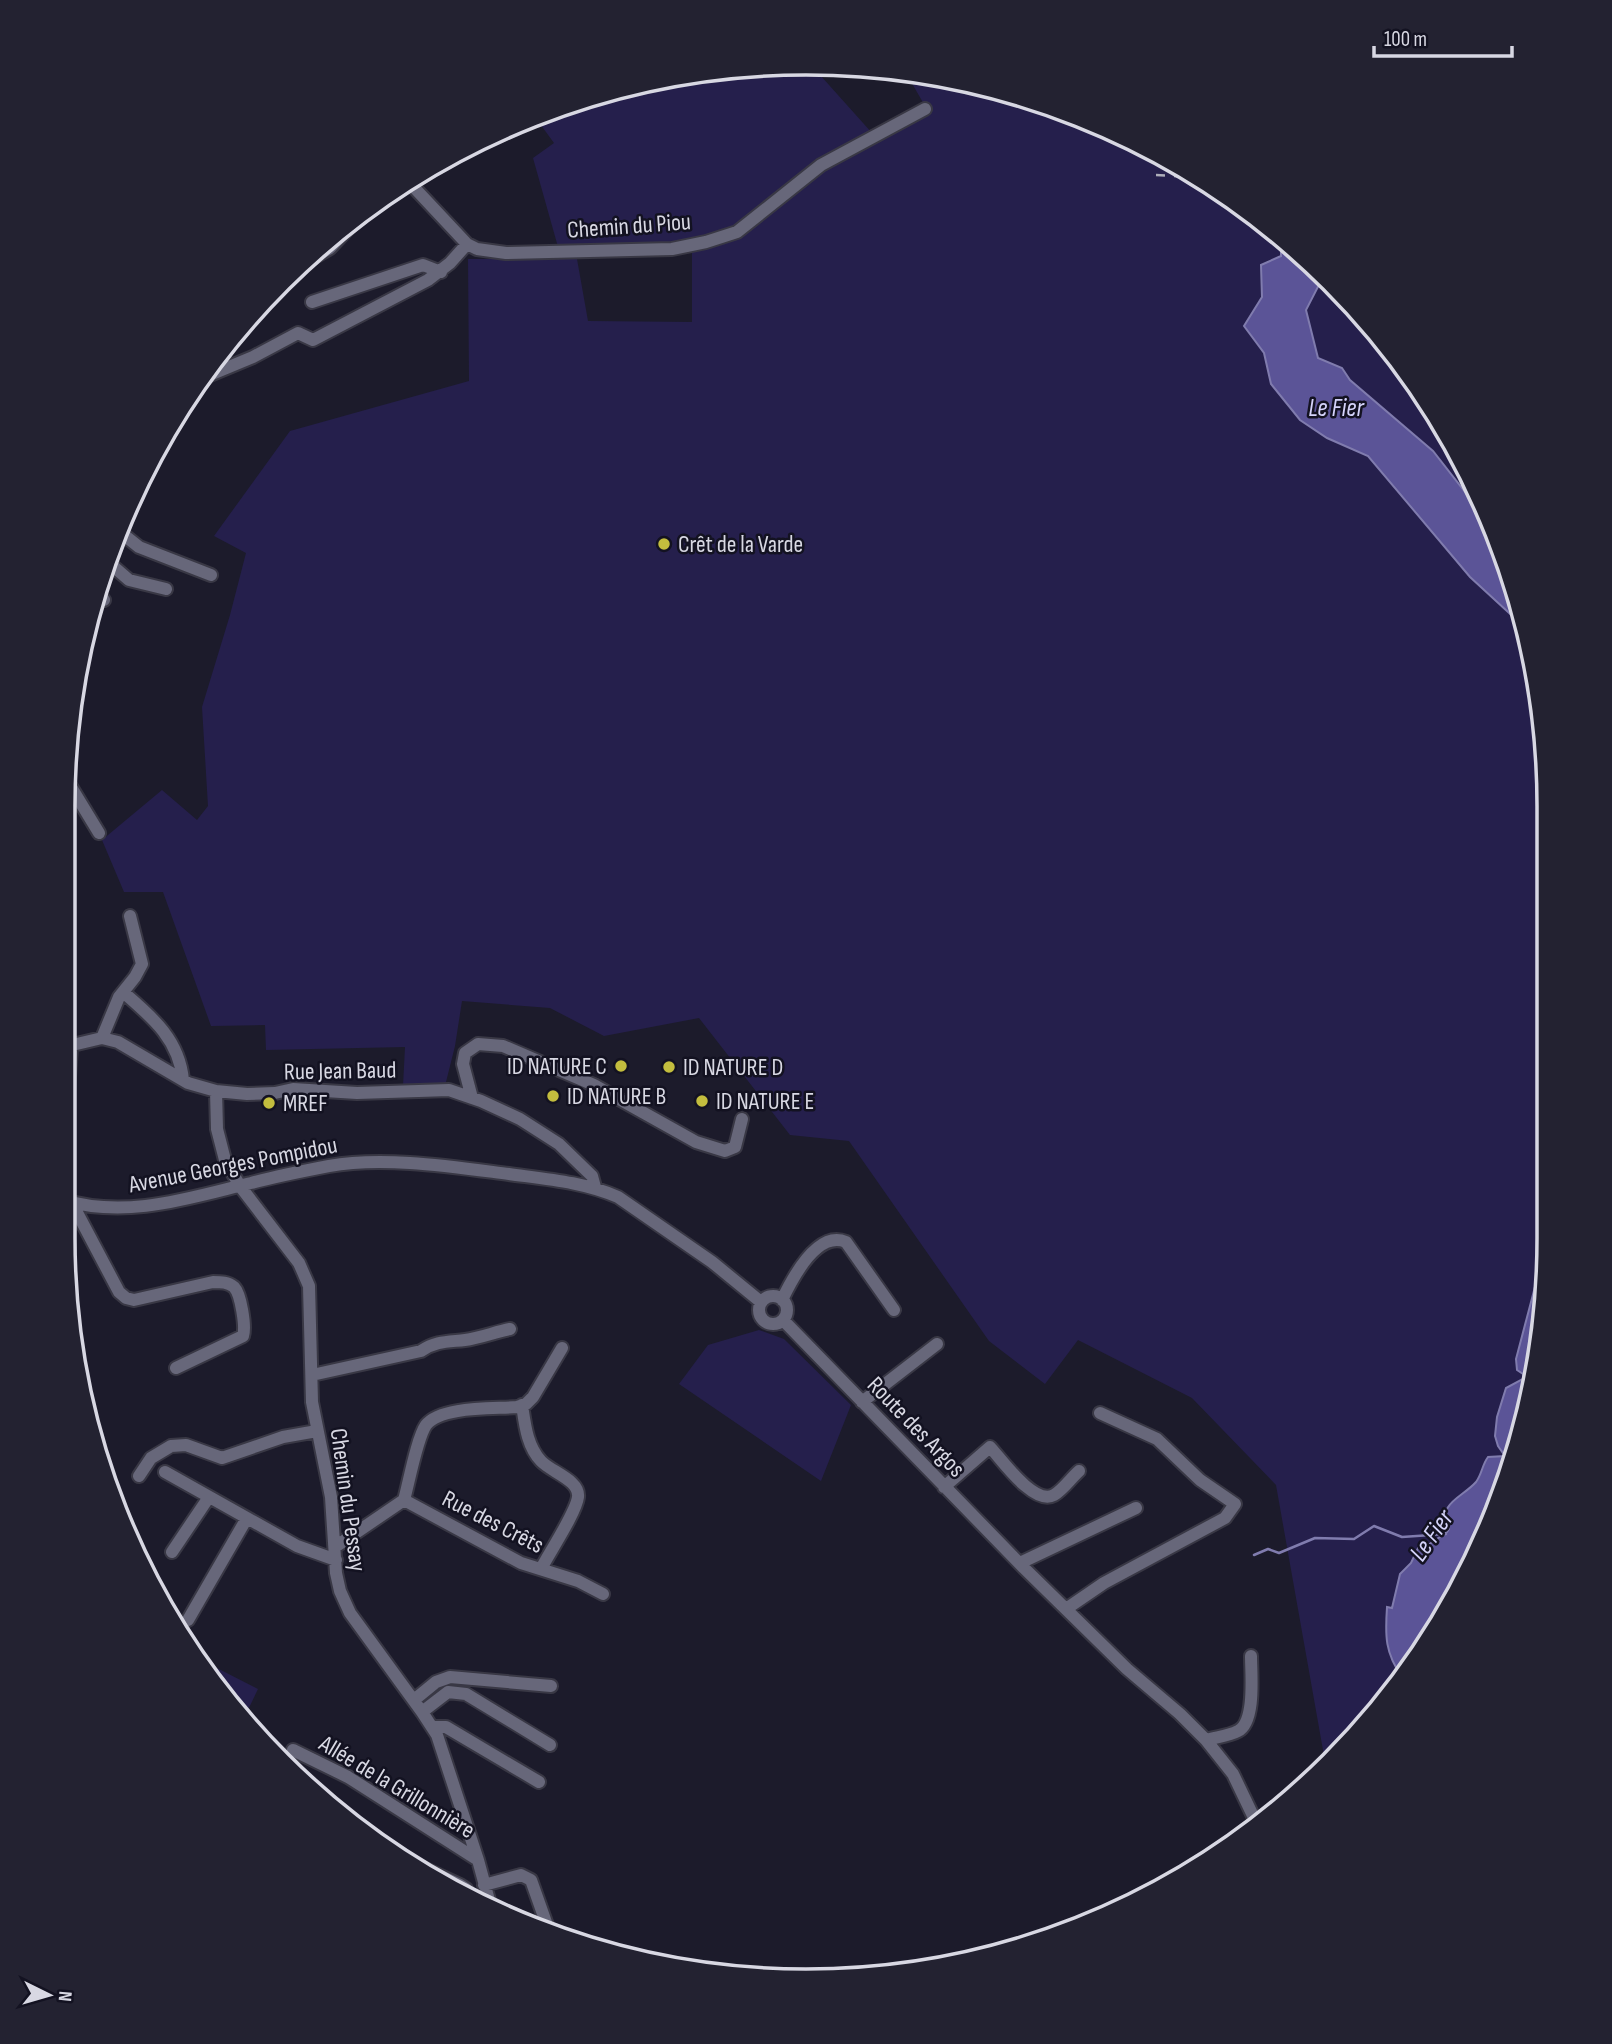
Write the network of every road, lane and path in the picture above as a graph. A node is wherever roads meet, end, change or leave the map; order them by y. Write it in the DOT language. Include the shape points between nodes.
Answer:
graph roads {
  1 [pos="925,108"];
  2 [pos="415,189"];
  3 [pos="467,244"];
  4 [pos="441,272"];
  5 [pos="312,302"];
  6 [pos="219,371"];
  7 [pos="127,537"];
  8 [pos="115,568"];
  9 [pos="211,575"];
  10 [pos="166,589"];
  11 [pos="75,794"];
  12 [pos="99,833"];
  13 [pos="130,916"];
  14 [pos="123,992"];
  15 [pos="102,1038"];
  16 [pos="75,1045"];
  17 [pos="463,1064"];
  18 [pos="183,1080"];
  19 [pos="449,1090"];
  20 [pos="216,1091"];
  21 [pos="471,1098"];
  22 [pos="742,1119"];
  23 [pos="240,1186"];
  24 [pos="595,1187"];
  25 [pos="75,1203"];
  26 [pos="75,1215"];
  27 [pos="782,1300"];
  28 [pos="761,1302"];
  29 [pos="894,1310"];
  30 [pos="783,1320"];
  31 [pos="510,1329"];
  32 [pos="937,1345"];
  33 [pos="562,1348"];
  34 [pos="176,1368"];
  35 [pos="312,1375"];
  36 [pos="862,1402"];
  37 [pos="522,1405"];
  38 [pos="1100,1413"];
  39 [pos="317,1431"];
  40 [pos="1079,1471"];
  41 [pos="165,1472"];
  42 [pos="139,1476"];
  43 [pos="944,1487"];
  44 [pos="209,1497"];
  45 [pos="404,1500"];
  46 [pos="1136,1508"];
  47 [pos="247,1518"];
  48 [pos="172,1552"];
  49 [pos="336,1553"];
  50 [pos="1137,1556"];
  51 [pos="1020,1563"];
  52 [pos="541,1569"];
  53 [pos="603,1594"];
  54 [pos="1064,1607"];
  55 [pos="188,1620"];
  56 [pos="1251,1656"];
  57 [pos="551,1686"];
  58 [pos="414,1700"];
  59 [pos="422,1712"];
  60 [pos="432,1727"];
  61 [pos="1206,1740"];
  62 [pos="550,1745"];
  63 [pos="293,1750"];
  64 [pos="539,1782"];
  65 [pos="1253,1816"];
  66 [pos="478,1860"];
  67 [pos="485,1894"];
  68 [pos="487,1895"];
  69 [pos="545,1920"];
  1 -- 3 [label="street, Chemin du Piou" via="821,165 737,232 706,242 672,249 570,252 492,252"];
  2 -- 3 [label="street"];
  3 -- 4 [label="street"];
  4 -- 5 [label="street" via="423,265"];
  4 -- 6 [label="street" via="313,340 299,333"];
  7 -- 9 [label="street" via="139,547"];
  8 -- 10 [label="street" via="129,580"];
  11 -- 12 [label="street"];
  13 -- 14 [label="street" via="142,964"];
  14 -- 15 [label="street"];
  14 -- 18 [label="street" via="172,1041"];
  15 -- 16 [label="street"];
  15 -- 18 [label="street, Rue Jean Baud" via="118,1042"];
  17 -- 19 [label="street"];
  17 -- 21 [label="street"];
  17 -- 22 [label="street" via="465,1053 478,1044 503,1046 594,1085 714,1149 735,1147"];
  18 -- 20 [label="street, Rue Jean Baud"];
  19 -- 20 [label="street, Rue Jean Baud"];
  19 -- 21 [label="street, Rue Jean Baud"];
  20 -- 23 [label="street, Chemin du Pessay" via="220,1146"];
  21 -- 24 [label="street, Rue Jean Baud" via="520,1119 559,1144 592,1176"];
  23 -- 24 [label="street, Avenue Georges Pompidou" via="333,1165 381,1163 430,1164"];
  23 -- 25 [label="street, Avenue Georges Pompidou" via="141,1208"];
  23 -- 35 [label="street, Chemin du Pessay" via="305,1274 311,1303"];
  24 -- 28 [label="street, Avenue Georges Pompidou" via="618,1197 712,1262"];
  26 -- 34 [label="street" via="125,1298 134,1300 213,1282 232,1285 238,1292 243,1336"];
  27 -- 28 [label="street" via="775,1297"];
  27 -- 29 [label="street" via="815,1249 834,1239 845,1242"];
  27 -- 30 [label="street" via="787,1308"];
  28 -- 30 [label="street" via="759,1313 764,1321 772,1325"];
  30 -- 36 [label="street, Route des Argos"];
  31 -- 35 [label="street" via="435,1342 421,1351"];
  32 -- 36 [label="street"];
  33 -- 37 [label="street" via="533,1397"];
  35 -- 39 [label="street, Chemin du Pessay"];
  36 -- 43 [label="street, Route des Argos"];
  37 -- 45 [label="street" via="434,1418 422,1433"];
  37 -- 52 [label="street" via="534,1453 578,1493"];
  38 -- 54 [label="street" via="1157,1439 1200,1480 1235,1504 1225,1518"];
  39 -- 42 [label="street" via="283,1437 222,1458 186,1445 171,1446 151,1458"];
  39 -- 49 [label="street, Chemin du Pessay" via="331,1497"];
  40 -- 43 [label="street" via="1053,1495 1044,1497 1033,1494 990,1447"];
  41 -- 44 [label="street"];
  43 -- 51 [label="street, Route des Argos"];
  44 -- 47 [label="street"];
  44 -- 48 [label="street"];
  45 -- 49 [label="street"];
  45 -- 52 [label="street, Rue des Crêts" via="521,1563"];
  46 -- 51 [label="street"];
  47 -- 49 [label="street" via="297,1546"];
  47 -- 55 [label="street"];
  49 -- 58 [label="street, Chemin du Pessay" via="340,1591 350,1613"];
  50 -- 54 [label="street"];
  51 -- 54 [label="street, Route des Argos"];
  52 -- 53 [label="street, Rue des Crêts"];
  54 -- 61 [label="street, Route des Argos"];
  56 -- 61 [label="street" via="1250,1711 1244,1726"];
  57 -- 58 [label="street" via="450,1677"];
  58 -- 59 [label="street, Chemin du Pessay"];
  59 -- 60 [label="street, Chemin du Pessay"];
  59 -- 62 [label="street" via="449,1692 466,1694"];
  60 -- 64 [label="street" via="446,1727"];
  60 -- 66 [label="street, Chemin du Pessay"];
  61 -- 65 [label="street, Route des Argos" via="1233,1774"];
  63 -- 66 [label="street, Allée de la Grillonnière" via="348,1777"];
  66 -- 67 [label="street, Chemin du Pessay"];
  68 -- 69 [label="street" via="521,1875 531,1880"];
}
